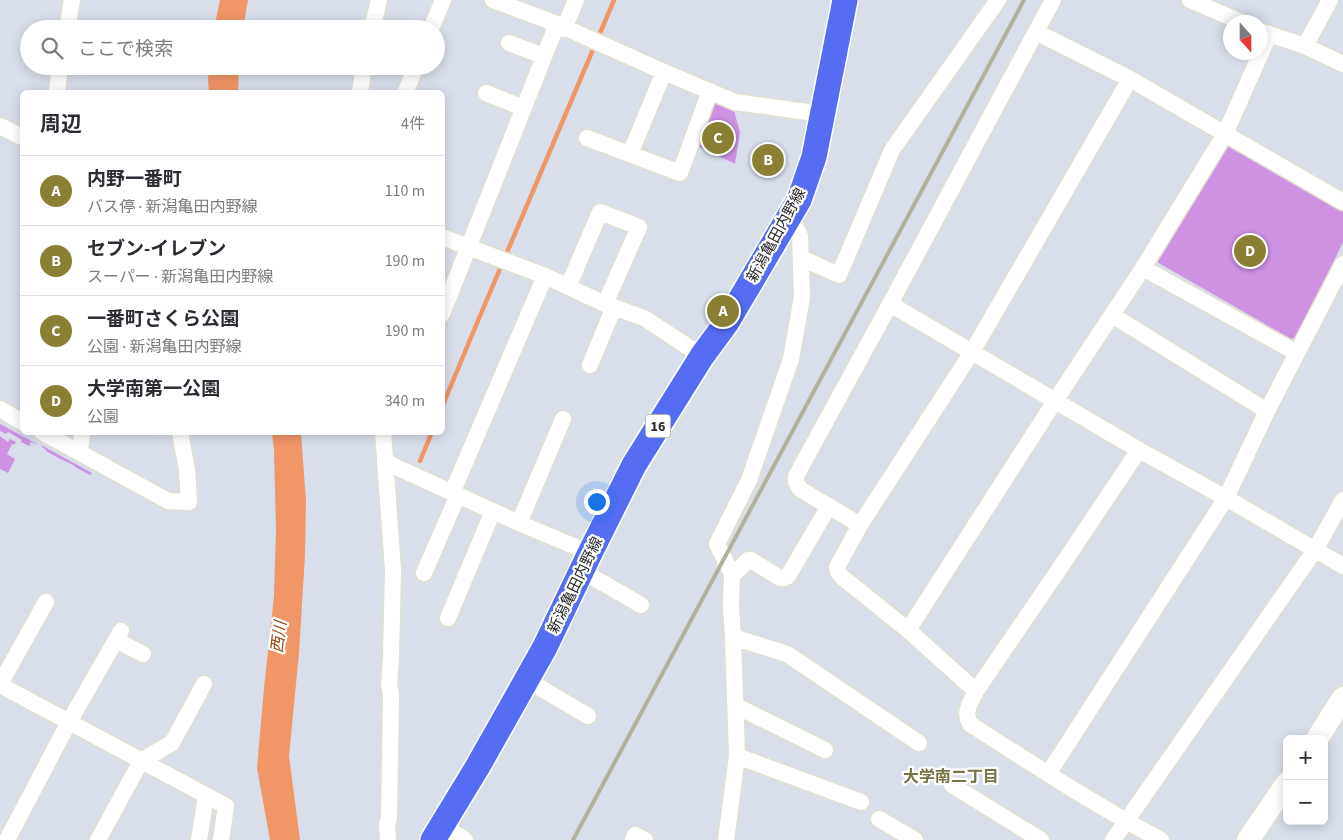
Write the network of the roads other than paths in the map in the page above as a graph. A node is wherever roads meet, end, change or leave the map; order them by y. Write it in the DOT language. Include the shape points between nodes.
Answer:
graph roads {
  1 [pos="72,0"];
  2 [pos="379,0"];
  3 [pos="443,0"];
  4 [pos="492,0"];
  5 [pos="576,0"];
  6 [pos="845,0"];
  7 [pos="998,0"];
  8 [pos="1053,0"];
  9 [pos="1190,0"];
  10 [pos="1330,0"];
  11 [pos="1225,15"];
  12 [pos="69,20"];
  13 [pos="374,20"];
  14 [pos="435,20"];
  15 [pos="561,26"];
  16 [pos="1036,32"];
  17 [pos="1268,34"];
  18 [pos="509,43"];
  19 [pos="1305,46"];
  20 [pos="543,56"];
  21 [pos="1254,60"];
  22 [pos="1343,64"];
  23 [pos="664,72"];
  24 [pos="59,75"];
  25 [pos="363,75"];
  26 [pos="412,75"];
  27 [pos="1130,79"];
  28 [pos="56,90"];
  29 [pos="360,90"];
  30 [pos="406,90"];
  31 [pos="710,91"];
  32 [pos="486,93"];
  33 [pos="523,108"];
  34 [pos="822,114"];
  35 [pos="0,126"];
  36 [pos="1225,134"];
  37 [pos="20,136"];
  38 [pos="587,138"];
  39 [pos="630,154"];
  40 [pos="1343,202"];
  41 [pos="790,216"];
  42 [pos="445,238"];
  43 [pos="468,247"];
  44 [pos="801,258"];
  45 [pos="1343,264"];
  46 [pos="1143,268"];
  47 [pos="545,276"];
  48 [pos="568,286"];
  49 [pos="890,304"];
  50 [pos="610,305"];
  51 [pos="445,306"];
  52 [pos="1112,315"];
  53 [pos="972,352"];
  54 [pos="1297,353"];
  55 [pos="702,356"];
  56 [pos="590,365"];
  57 [pos="1055,401"];
  58 [pos="0,409"];
  59 [pos="1267,411"];
  60 [pos="562,419"];
  61 [pos="20,421"];
  62 [pos="48,435"];
  63 [pos="82,435"];
  64 [pos="181,435"];
  65 [pos="383,435"];
  66 [pos="1139,450"];
  67 [pos="77,451"];
  68 [pos="385,462"];
  69 [pos="455,494"];
  70 [pos="1226,498"];
  71 [pos="1343,500"];
  72 [pos="829,506"];
  73 [pos="493,511"];
  74 [pos="520,524"];
  75 [pos="860,525"];
  76 [pos="1315,550"];
  77 [pos="586,562"];
  78 [pos="1343,566"];
  79 [pos="424,573"];
  80 [pos="732,574"];
  81 [pos="46,602"];
  82 [pos="641,605"];
  83 [pos="448,618"];
  84 [pos="908,630"];
  85 [pos="733,637"];
  86 [pos="143,654"];
  87 [pos="526,680"];
  88 [pos="204,684"];
  89 [pos="0,685"];
  90 [pos="976,691"];
  91 [pos="1343,698"];
  92 [pos="736,706"];
  93 [pos="588,716"];
  94 [pos="69,722"];
  95 [pos="1320,735"];
  96 [pos="919,743"];
  97 [pos="825,750"];
  98 [pos="737,756"];
  99 [pos="141,761"];
  100 [pos="1048,774"];
  101 [pos="952,784"];
  102 [pos="1283,790"];
  103 [pos="206,796"];
  104 [pos="861,802"];
  105 [pos="879,819"];
  106 [pos="1126,821"];
  107 [pos="438,832"];
  108 [pos="7,840"];
  109 [pos="98,840"];
  110 [pos="200,840"];
  111 [pos="221,840"];
  112 [pos="388,840"];
  113 [pos="465,840"];
  114 [pos="633,840"];
  115 [pos="645,840"];
  116 [pos="726,840"];
  117 [pos="915,840"];
  118 [pos="1041,840"];
  119 [pos="1113,840"];
  120 [pos="1161,840"];
  121 [pos="1248,840"];
  1 -- 12 [label="street"];
  2 -- 13 [label="street"];
  3 -- 14 [label="street"];
  4 -- 15 [label="street"];
  5 -- 15 [label="street"];
  6 -- 34 [label="main road, 新潟亀田内野線 / 16"];
  7 -- 44 [label="street" via="892,150 839,275"];
  8 -- 16 [label="street"];
  9 -- 11 [label="street"];
  10 -- 19 [label="street"];
  15 -- 20 [label="street"];
  15 -- 23 [label="street"];
  16 -- 27 [label="street"];
  16 -- 49 [label="street"];
  17 -- 19 [label="street"];
  18 -- 20 [label="street"];
  19 -- 22 [label="street"];
  20 -- 33 [label="street"];
  21 -- 36 [label="street"];
  23 -- 31 [label="street"];
  23 -- 39 [label="street"];
  24 -- 28 [label="street"];
  25 -- 29 [label="street"];
  26 -- 30 [label="street"];
  27 -- 36 [label="street"];
  27 -- 53 [label="street"];
  31 -- 34 [label="street" via="735,102"];
  31 -- 39 [label="street" via="680,173"];
  32 -- 33 [label="street"];
  33 -- 43 [label="street"];
  34 -- 41 [label="main road, 新潟亀田内野線 / 16" via="814,157 800,200"];
  35 -- 37 [label="street"];
  36 -- 40 [label="street"];
  36 -- 46 [label="street"];
  38 -- 39 [label="street"];
  41 -- 44 [label="street" via="800,236"];
  41 -- 55 [label="main road, 新潟亀田内野線 / 16" via="727,322"];
  42 -- 43 [label="street"];
  43 -- 47 [label="street"];
  43 -- 51 [label="street"];
  44 -- 80 [label="street" via="802,297 791,359 750,480 717,544"];
  45 -- 54 [label="street"];
  46 -- 52 [label="street"];
  46 -- 54 [label="street"];
  47 -- 48 [label="street"];
  47 -- 69 [label="street"];
  48 -- 50 [label="street"];
  48 -- 50 [label="street" via="600,212 639,227"];
  49 -- 53 [label="street"];
  49 -- 72 [label="street" via="796,476 800,489"];
  50 -- 55 [label="street" via="644,318"];
  50 -- 56 [label="street"];
  52 -- 57 [label="street"];
  52 -- 59 [label="street"];
  53 -- 57 [label="street"];
  53 -- 75 [label="street"];
  54 -- 59 [label="street"];
  55 -- 77 [label="main road, 新潟亀田内野線 / 16" via="634,465"];
  57 -- 66 [label="street"];
  57 -- 84 [label="street"];
  58 -- 61 [label="street"];
  59 -- 70 [label="street"];
  60 -- 74 [label="street"];
  62 -- 67 [label="street"];
  63 -- 67 [label="street"];
  64 -- 67 [label="street" via="189,502 168,502"];
  65 -- 68 [label="street"];
  66 -- 70 [label="street"];
  66 -- 90 [label="street"];
  68 -- 69 [label="street"];
  68 -- 112 [label="street" via="393,569"];
  69 -- 73 [label="street"];
  69 -- 79 [label="street"];
  70 -- 76 [label="street"];
  70 -- 100 [label="street"];
  71 -- 76 [label="street"];
  72 -- 75 [label="street"];
  72 -- 80 [label="street" via="788,576 780,578 751,560"];
  73 -- 74 [label="street"];
  73 -- 83 [label="street"];
  74 -- 77 [label="street"];
  75 -- 84 [label="street" via="837,567 838,572"];
  76 -- 78 [label="street"];
  76 -- 106 [label="street"];
  77 -- 82 [label="street"];
  77 -- 87 [label="main road, 新潟亀田内野線 / 16" via="546,647"];
  80 -- 85 [label="street"];
  81 -- 89 [label="street"];
  84 -- 90 [label="street"];
  85 -- 92 [label="street"];
  85 -- 96 [label="street" via="788,654"];
  86 -- 94 [label="street" via="119,635"];
  87 -- 93 [label="street"];
  87 -- 107 [label="main road, 新潟亀田内野線 / 16"];
  88 -- 99 [label="street" via="172,743"];
  89 -- 94 [label="street"];
  90 -- 100 [label="street" via="966,717 970,724"];
  91 -- 95 [label="street"];
  92 -- 97 [label="street"];
  92 -- 98 [label="street"];
  94 -- 99 [label="street"];
  94 -- 108 [label="street"];
  98 -- 104 [label="street"];
  98 -- 116 [label="street"];
  99 -- 103 [label="street"];
  99 -- 109 [label="street"];
  100 -- 106 [label="street"];
  101 -- 118 [label="street"];
  102 -- 121 [label="street"];
  103 -- 110 [label="street"];
  103 -- 111 [label="street" via="226,806"];
  105 -- 117 [label="street"];
  106 -- 119 [label="street"];
  106 -- 120 [label="street"];
  107 -- 113 [label="street"];
  114 -- 115 [label="street" via="635,835"];
}
